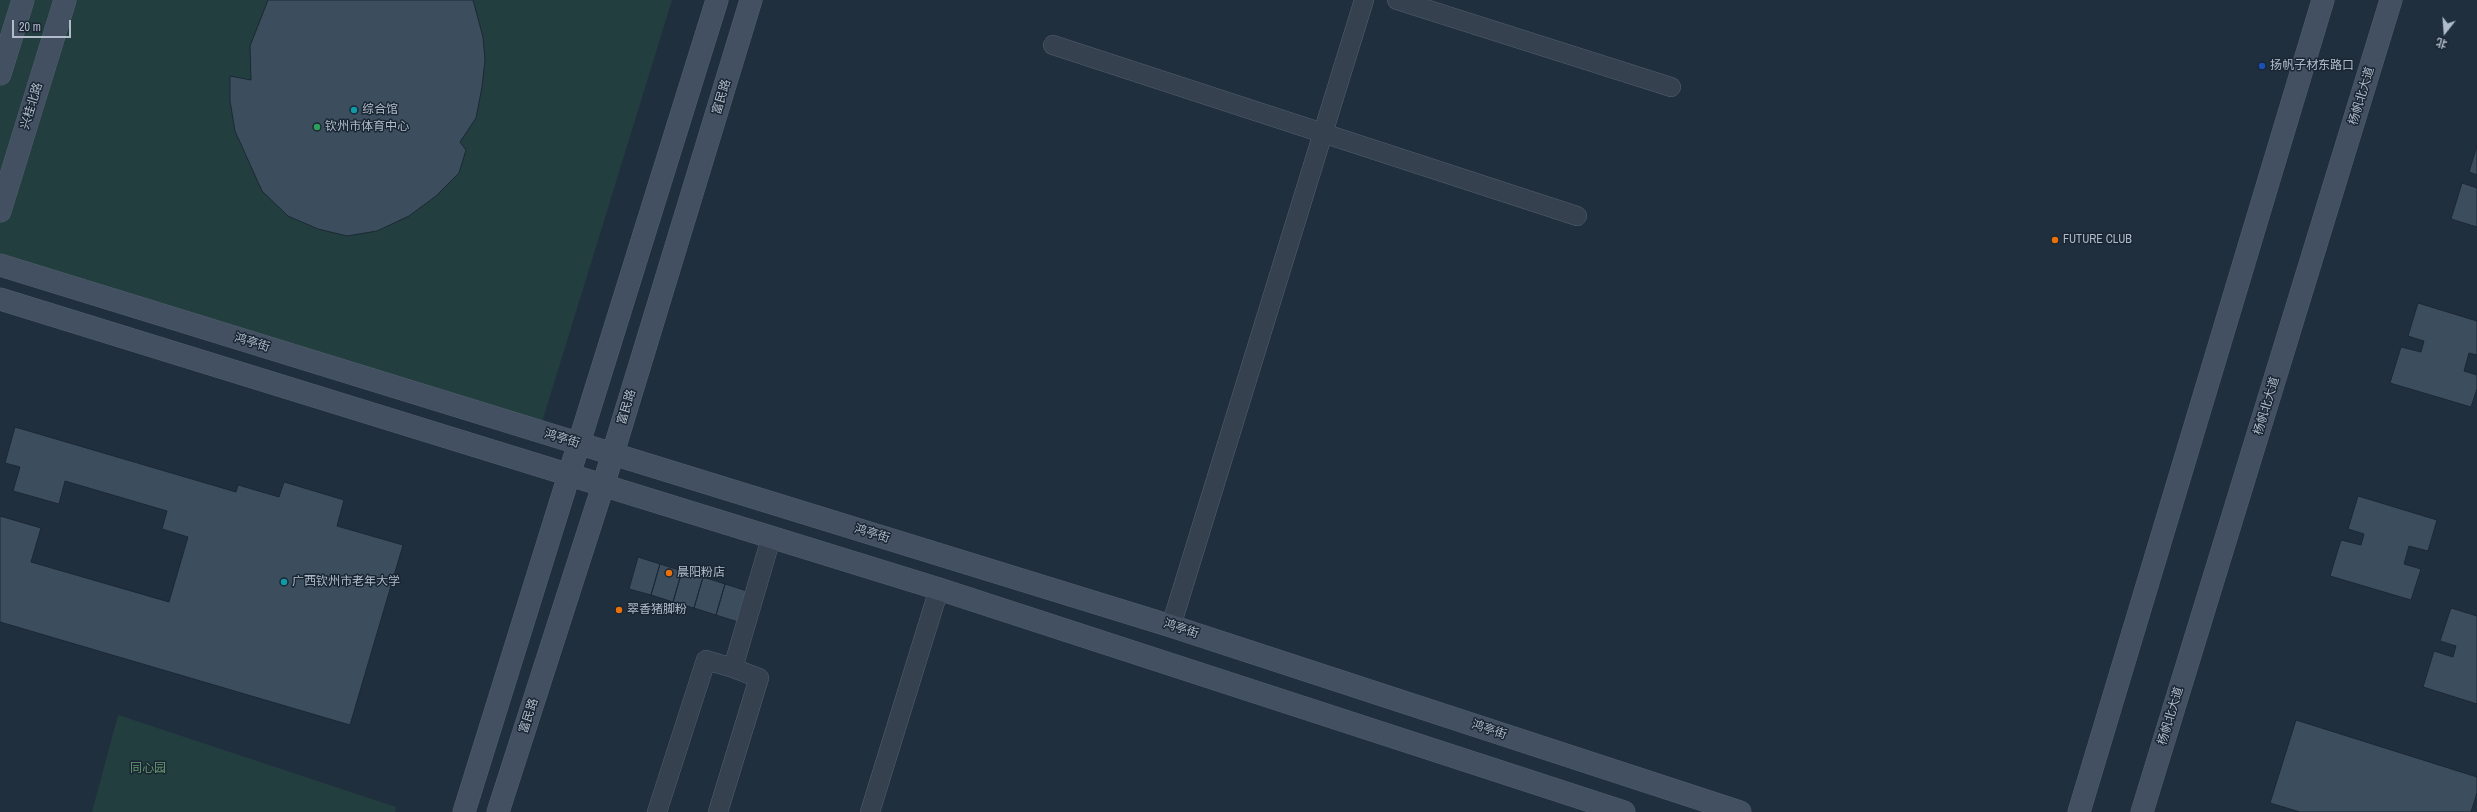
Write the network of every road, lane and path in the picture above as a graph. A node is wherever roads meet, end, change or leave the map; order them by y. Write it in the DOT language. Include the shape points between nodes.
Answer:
graph roads {
  1 [pos="23,0"];
  2 [pos="65,0"];
  3 [pos="717,0"];
  4 [pos="751,0"];
  5 [pos="1364,0"];
  6 [pos="1397,0"];
  7 [pos="2323,0"];
  8 [pos="2391,0"];
  9 [pos="2408,0"];
  10 [pos="1053,45"];
  11 [pos="2374,56"];
  12 [pos="0,74"];
  13 [pos="1671,87"];
  14 [pos="1323,133"];
  15 [pos="0,211"];
  16 [pos="1577,216"];
  17 [pos="0,265"];
  18 [pos="0,299"];
  19 [pos="577,444"];
  20 [pos="612,455"];
  21 [pos="567,476"];
  22 [pos="603,486"];
  23 [pos="771,538"];
  24 [pos="939,589"];
  25 [pos="1171,626"];
  26 [pos="733,668"];
  27 [pos="464,812"];
  28 [pos="498,812"];
  29 [pos="657,812"];
  30 [pos="718,812"];
  31 [pos="870,812"];
  32 [pos="1624,812"];
  33 [pos="1740,812"];
  34 [pos="2079,812"];
  35 [pos="2142,812"];
  1 -- 12 [label="street"];
  2 -- 15 [label="street, 兴桂北路"];
  3 -- 19 [label="street"];
  4 -- 20 [label="street, 富民路"];
  5 -- 14 [label="street"];
  6 -- 13 [label="street"];
  7 -- 34 [label="street"];
  8 -- 11 [label="street, 杨帆北大道"];
  9 -- 11 [label="street"];
  10 -- 14 [label="street"];
  11 -- 35 [label="street, 杨帆北大道"];
  14 -- 16 [label="street"];
  14 -- 25 [label="street"];
  17 -- 19 [label="street, 鸿亭街"];
  18 -- 21 [label="street"];
  19 -- 20 [label="street, 鸿亭街"];
  19 -- 21 [label="street"];
  20 -- 22 [label="street, 富民路"];
  20 -- 25 [label="street, 鸿亭街"];
  21 -- 22 [label="street"];
  21 -- 27 [label="street"];
  22 -- 23 [label="street"];
  22 -- 28 [label="street, 富民路"];
  23 -- 24 [label="street"];
  23 -- 26 [label="street"];
  24 -- 31 [label="street"];
  24 -- 32 [label="street"];
  25 -- 33 [label="street, 鸿亭街"];
  26 -- 29 [label="street" via="706,660"];
  26 -- 30 [label="street" via="759,678"];
}
